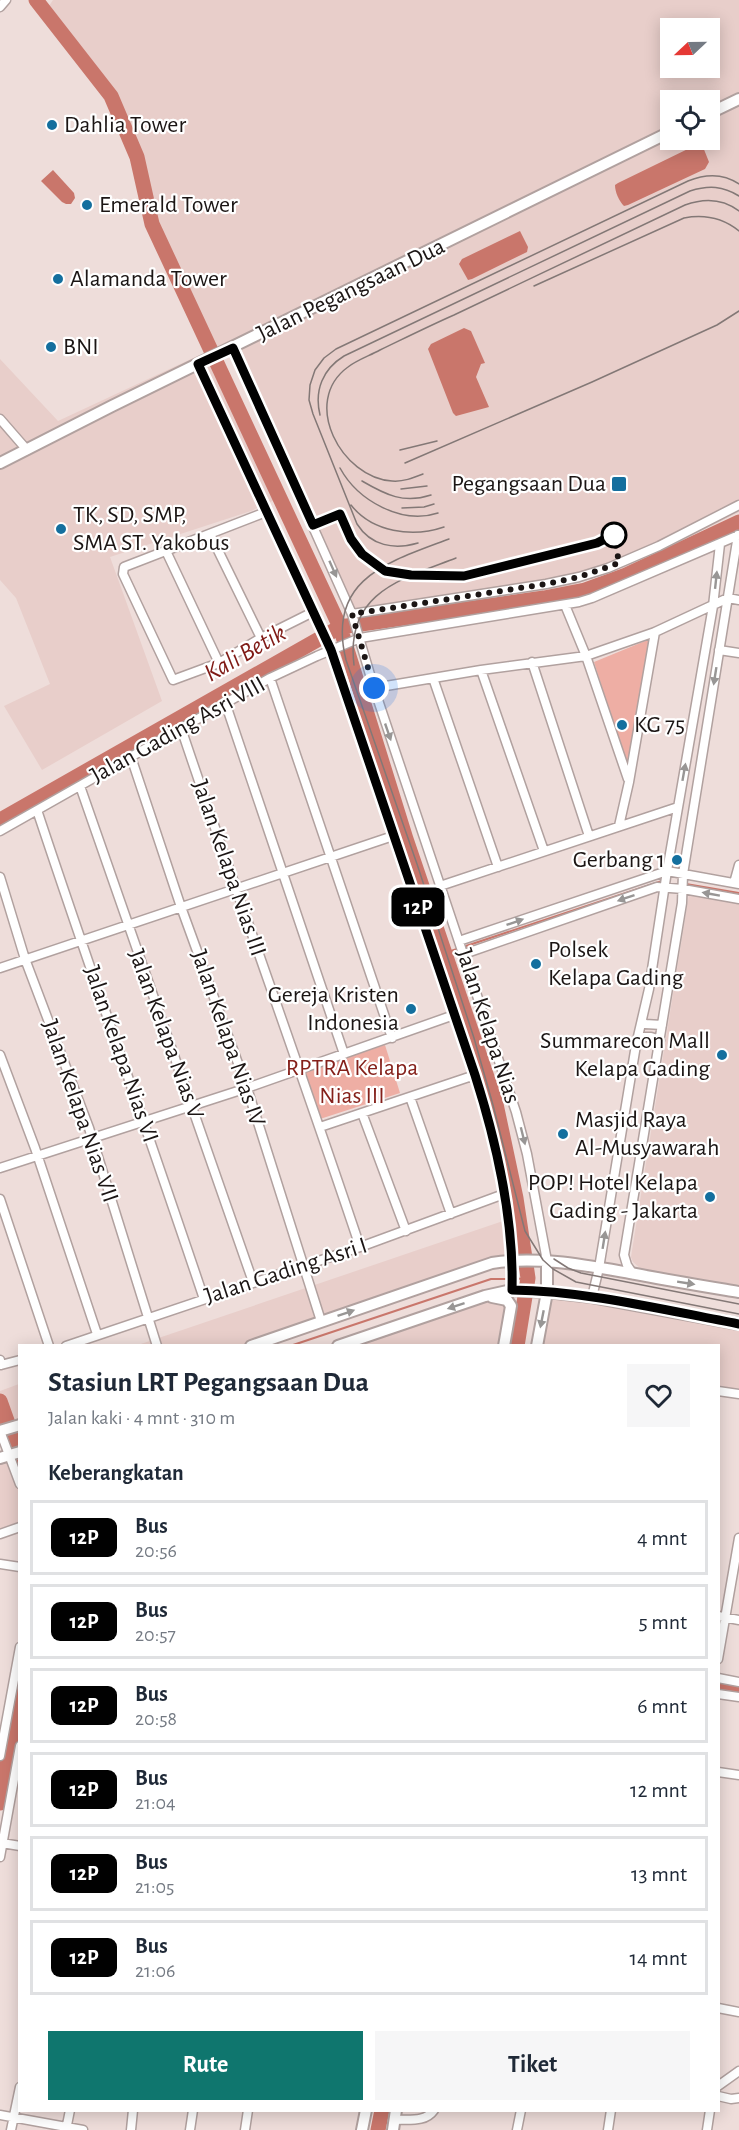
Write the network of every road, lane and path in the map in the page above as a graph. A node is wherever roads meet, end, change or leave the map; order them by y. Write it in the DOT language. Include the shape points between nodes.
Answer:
graph roads {
  1 [pos="6,0"];
  2 [pos="0,7"];
  3 [pos="739,99"];
  4 [pos="720,108"];
  5 [pos="660,137"];
  6 [pos="230,349"];
  7 [pos="200,364"];
  8 [pos="0,419"];
  9 [pos="27,450"];
  10 [pos="0,464"];
  11 [pos="739,505"];
  12 [pos="266,512"];
  13 [pos="210,534"];
  14 [pos="738,535"];
  15 [pos="720,544"];
  16 [pos="166,550"];
  17 [pos="737,550"];
  18 [pos="728,598"];
  19 [pos="739,600"];
  20 [pos="565,605"];
  21 [pos="713,606"];
  22 [pos="313,612"];
  23 [pos="354,618"];
  24 [pos="655,632"];
  25 [pos="359,637"];
  26 [pos="261,638"];
  27 [pos="331,647"];
  28 [pos="719,650"];
  29 [pos="739,653"];
  30 [pos="586,656"];
  31 [pos="532,662"];
  32 [pos="219,663"];
  33 [pos="481,670"];
  34 [pos="270,678"];
  35 [pos="433,678"];
  36 [pos="374,688"];
  37 [pos="225,702"];
  38 [pos="181,728"];
  39 [pos="130,757"];
  40 [pos="629,782"];
  41 [pos="80,786"];
  42 [pos="678,807"];
  43 [pos="38,810"];
  44 [pos="619,826"];
  45 [pos="0,831"];
  46 [pos="393,836"];
  47 [pos="589,836"];
  48 [pos="544,851"];
  49 [pos="331,856"];
  50 [pos="739,865"];
  51 [pos="498,867"];
  52 [pos="667,871"];
  53 [pos="283,872"];
  54 [pos="683,874"];
  55 [pos="0,877"];
  56 [pos="737,884"];
  57 [pos="440,886"];
  58 [pos="664,887"];
  59 [pos="235,888"];
  60 [pos="683,889"];
  61 [pos="739,899"];
  62 [pos="181,907"];
  63 [pos="127,925"];
  64 [pos="80,940"];
  65 [pos="459,941"];
  66 [pos="464,954"];
  67 [pos="25,959"];
  68 [pos="0,968"];
  69 [pos="454,1015"];
  70 [pos="642,1021"];
  71 [pos="662,1025"];
  72 [pos="638,1037"];
  73 [pos="392,1038"];
  74 [pos="660,1040"];
  75 [pos="344,1054"];
  76 [pos="0,1055"];
  77 [pos="300,1069"];
  78 [pos="475,1075"];
  79 [pos="248,1088"];
  80 [pos="410,1097"];
  81 [pos="192,1106"];
  82 [pos="362,1113"];
  83 [pos="145,1122"];
  84 [pos="320,1127"];
  85 [pos="92,1138"];
  86 [pos="38,1156"];
  87 [pos="0,1168"];
  88 [pos="504,1194"];
  89 [pos="0,1199"];
  90 [pos="451,1214"];
  91 [pos="406,1231"];
  92 [pos="360,1247"];
  93 [pos="547,1261"];
  94 [pos="514,1264"];
  95 [pos="304,1266"];
  96 [pos="599,1268"];
  97 [pos="633,1274"];
  98 [pos="253,1282"];
  99 [pos="516,1288"];
  100 [pos="543,1292"];
  101 [pos="739,1292"];
  102 [pos="485,1296"];
  103 [pos="592,1297"];
  104 [pos="204,1299"];
  105 [pos="150,1316"];
  106 [pos="321,1321"];
  107 [pos="739,1324"];
  108 [pos="97,1334"];
  109 [pos="48,1344"];
  110 [pos="71,1344"];
  111 [pos="157,1344"];
  112 [pos="257,1344"];
  113 [pos="344,1344"];
  114 [pos="504,1344"];
  115 [pos="537,1344"];
  116 [pos="18,1360"];
  117 [pos="1,1363"];
  118 [pos="720,1391"];
  119 [pos="739,1394"];
  120 [pos="18,1426"];
  121 [pos="1,1433"];
  122 [pos="9,1454"];
  123 [pos="18,1479"];
  124 [pos="18,1528"];
  125 [pos="0,1533"];
  126 [pos="739,1538"];
  127 [pos="0,1564"];
  128 [pos="18,1568"];
  129 [pos="722,1617"];
  130 [pos="739,1620"];
  131 [pos="720,1638"];
  132 [pos="18,1658"];
  133 [pos="720,1678"];
  134 [pos="739,1682"];
  135 [pos="720,1694"];
  136 [pos="739,1697"];
  137 [pos="0,1756"];
  138 [pos="18,1757"];
  139 [pos="720,1772"];
  140 [pos="739,1775"];
  141 [pos="2,1843"];
  142 [pos="18,1846"];
  143 [pos="0,1857"];
  144 [pos="720,2008"];
  145 [pos="739,2012"];
  146 [pos="739,2071"];
  147 [pos="720,2085"];
  148 [pos="18,2097"];
  149 [pos="720,2097"];
  150 [pos="739,2098"];
  151 [pos="69,2112"];
  152 [pos="133,2112"];
  153 [pos="193,2112"];
  154 [pos="248,2112"];
  155 [pos="366,2112"];
  156 [pos="432,2112"];
  157 [pos="521,2112"];
  158 [pos="611,2112"];
  159 [pos="710,2112"];
  160 [pos="0,2115"];
  161 [pos="14,2117"];
  162 [pos="395,2120"];
  163 [pos="66,2129"];
  164 [pos="11,2130"];
  165 [pos="83,2130"];
  166 [pos="130,2130"];
  167 [pos="190,2130"];
  168 [pos="245,2130"];
  169 [pos="362,2130"];
  170 [pos="517,2130"];
  171 [pos="608,2130"];
  172 [pos="707,2130"];
  1 -- 2 [label="street"];
  3 -- 4 [label="main road"];
  5 -- 6 [label="main road, Jalan Pegangsaan Dua"];
  6 -- 7 [label="main road, Jalan Pegangsaan Dua"];
  6 -- 23 [label="street, Jalan Kelapa Nias, one-way"];
  7 -- 9 [label="main road, Jalan Pegangsaan Dua"];
  7 -- 12 [label="street, Jalan Kelapa Nias"];
  8 -- 9 [label="street"];
  9 -- 10 [label="main road, Jalan Pegangsaan Dua"];
  11 -- 23 [label="street" via="659,546 579,577"];
  12 -- 13 [label="street"];
  12 -- 22 [label="street, Jalan Kelapa Nias"];
  13 -- 16 [label="street"];
  13 -- 26 [label="street"];
  14 -- 15 [label="street, Jalan Gading Asri VIII"];
  14 -- 17 [label="street"];
  15 -- 20 [label="street, Jalan Gading Asri VIII" via="592,598"];
  21 -- 15 [label="street, one-way"];
  16 -- 32 [label="street"];
  16 -- 32 [label="street" via="122,571 173,680"];
  17 -- 18 [label="street"];
  18 -- 19 [label="street"];
  18 -- 21 [label="street"];
  18 -- 28 [label="street"];
  20 -- 25 [label="street, Jalan Gading Asri VIII"];
  20 -- 30 [label="street"];
  21 -- 24 [label="street"];
  42 -- 21 [label="street, one-way"];
  22 -- 26 [label="street"];
  22 -- 27 [label="street, Jalan Kelapa Nias"];
  23 -- 25 [label="street, Jalan Kelapa Nias"];
  24 -- 30 [label="street"];
  24 -- 40 [label="street"];
  25 -- 27 [label="street, Jalan Gading Asri VIII"];
  25 -- 36 [label="street, Jalan Kelapa Nias"];
  26 -- 32 [label="street"];
  27 -- 34 [label="street, Jalan Gading Asri VIII"];
  27 -- 46 [label="street, Jalan Kelapa Nias"];
  28 -- 29 [label="street"];
  28 -- 54 [label="street, one-way"];
  30 -- 31 [label="street"];
  30 -- 40 [label="street"];
  31 -- 33 [label="street"];
  31 -- 47 [label="street"];
  33 -- 35 [label="street"];
  33 -- 48 [label="street"];
  34 -- 37 [label="street, Jalan Gading Asri VIII"];
  34 -- 49 [label="street"];
  35 -- 36 [label="street"];
  35 -- 51 [label="street"];
  36 -- 57 [label="street, Jalan Kelapa Nias, one-way"];
  37 -- 38 [label="street, Jalan Gading Asri VIII"];
  37 -- 53 [label="street"];
  38 -- 39 [label="street, Jalan Gading Asri VIII"];
  38 -- 59 [label="street, Jalan Kelapa Nias III"];
  39 -- 41 [label="street, Jalan Gading Asri VIII"];
  39 -- 62 [label="street, Jalan Kelapa Nias IV"];
  40 -- 44 [label="street"];
  41 -- 43 [label="street, Jalan Gading Asri VIII"];
  41 -- 63 [label="street, Jalan Kelapa Nias V"];
  42 -- 44 [label="street"];
  42 -- 52 [label="street"];
  43 -- 45 [label="street, Jalan Gading Asri VIII"];
  43 -- 64 [label="street, Jalan Kelapa Nias VI"];
  44 -- 47 [label="street"];
  46 -- 49 [label="street"];
  46 -- 69 [label="street, Jalan Kelapa Nias"];
  47 -- 48 [label="street"];
  48 -- 51 [label="street"];
  49 -- 53 [label="street"];
  49 -- 73 [label="street"];
  50 -- 56 [label="street"];
  51 -- 57 [label="street"];
  52 -- 54 [label="street"];
  52 -- 58 [label="street"];
  65 -- 52 [label="street, one-way"];
  53 -- 59 [label="street"];
  53 -- 75 [label="street"];
  54 -- 56 [label="street"];
  54 -- 60 [label="street"];
  55 -- 67 [label="street, Jalan Kelapa Nias VII"];
  57 -- 65 [label="street, Jalan Kelapa Nias"];
  58 -- 60 [label="street"];
  58 -- 66 [label="street, one-way"];
  58 -- 70 [label="street"];
  59 -- 62 [label="street"];
  59 -- 77 [label="street, Jalan Kelapa Nias III"];
  61 -- 60 [label="street, one-way"];
  60 -- 71 [label="street"];
  62 -- 63 [label="street"];
  62 -- 79 [label="street, Jalan Kelapa Nias IV"];
  63 -- 64 [label="street"];
  63 -- 81 [label="street, Jalan Kelapa Nias V"];
  64 -- 67 [label="street"];
  64 -- 83 [label="street, Jalan Kelapa Nias VI"];
  65 -- 66 [label="street, Jalan Kelapa Nias"];
  66 -- 93 [label="street, Jalan Kelapa Nias, one-way" via="522,1133"];
  67 -- 68 [label="street"];
  67 -- 85 [label="street, Jalan Kelapa Nias VII"];
  69 -- 73 [label="street"];
  69 -- 78 [label="street, Jalan Kelapa Nias"];
  70 -- 71 [label="street"];
  70 -- 72 [label="street"];
  71 -- 74 [label="street"];
  72 -- 74 [label="street"];
  96 -- 72 [label="street, one-way"];
  73 -- 75 [label="street"];
  74 -- 97 [label="street" via="624,1255"];
  75 -- 77 [label="street"];
  76 -- 86 [label="street"];
  77 -- 79 [label="street"];
  77 -- 84 [label="street, Jalan Kelapa Nias III"];
  78 -- 80 [label="street"];
  78 -- 88 [label="street, Jalan Kelapa Nias"];
  79 -- 81 [label="street"];
  79 -- 95 [label="street, Jalan Kelapa Nias IV"];
  80 -- 82 [label="street"];
  80 -- 90 [label="street"];
  81 -- 83 [label="street"];
  81 -- 98 [label="street, Jalan Kelapa Nias V"];
  82 -- 84 [label="street"];
  82 -- 91 [label="street"];
  83 -- 85 [label="street"];
  83 -- 104 [label="street, Jalan Kelapa Nias VI"];
  84 -- 92 [label="street, Jalan Kelapa Nias III"];
  85 -- 86 [label="street"];
  85 -- 105 [label="street, Jalan Kelapa Nias VII"];
  86 -- 87 [label="street"];
  86 -- 108 [label="street"];
  88 -- 90 [label="street, Jalan Gading Asri I"];
  88 -- 94 [label="street, Jalan Kelapa Nias"];
  89 -- 109 [label="street"];
  90 -- 91 [label="street, Jalan Gading Asri I"];
  91 -- 92 [label="street, Jalan Gading Asri I"];
  92 -- 95 [label="street, Jalan Gading Asri I"];
  93 -- 94 [label="main road"];
  93 -- 96 [label="main road"];
  93 -- 100 [label="main road"];
  94 -- 99 [label="street, Jalan Kelapa Nias"];
  106 -- 94 [label="main road, one-way" via="492,1263"];
  95 -- 98 [label="street, Jalan Gading Asri I"];
  95 -- 106 [label="street, Jalan Kelapa Nias IV"];
  96 -- 97 [label="main road"];
  96 -- 103 [label="street"];
  97 -- 101 [label="main road, one-way"];
  98 -- 104 [label="street, Jalan Gading Asri I"];
  99 -- 100 [label="main road"];
  99 -- 102 [label="main road"];
  100 -- 103 [label="main road"];
  100 -- 115 [label="main road, one-way"];
  102 -- 113 [label="main road, one-way"];
  102 -- 114 [label="main road" via="510,1303"];
  103 -- 107 [label="main road"];
  104 -- 105 [label="street, Jalan Gading Asri I"];
  105 -- 108 [label="street, Jalan Gading Asri I"];
  105 -- 111 [label="street, Jalan Kelapa Nias VII"];
  106 -- 112 [label="main road"];
  108 -- 110 [label="street, Jalan Gading Asri I"];
  116 -- 117 [label="street"];
  118 -- 119 [label="street"];
  120 -- 121 [label="main road"];
  121 -- 122 [label="street"];
  122 -- 123 [label="street"];
  124 -- 125 [label="street"];
  126 -- 129 [label="street"];
  127 -- 128 [label="street"];
  129 -- 130 [label="street"];
  129 -- 131 [label="street"];
  132 -- 137 [label="street"];
  133 -- 134 [label="street"];
  135 -- 136 [label="street"];
  138 -- 141 [label="street"];
  139 -- 140 [label="street"];
  141 -- 142 [label="street"];
  141 -- 143 [label="street"];
  144 -- 145 [label="street"];
  146 -- 147 [label="street"];
  148 -- 161 [label="street"];
  149 -- 150 [label="street"];
  151 -- 163 [label="street"];
  152 -- 166 [label="street"];
  153 -- 167 [label="street"];
  154 -- 168 [label="street"];
  155 -- 169 [label="main road"];
  156 -- 162 [label="street" via="421,2120"];
  157 -- 170 [label="street"];
  158 -- 171 [label="street"];
  159 -- 172 [label="street"];
  160 -- 161 [label="street"];
  161 -- 163 [label="street"];
  161 -- 164 [label="street"];
  163 -- 165 [label="street"];
}
